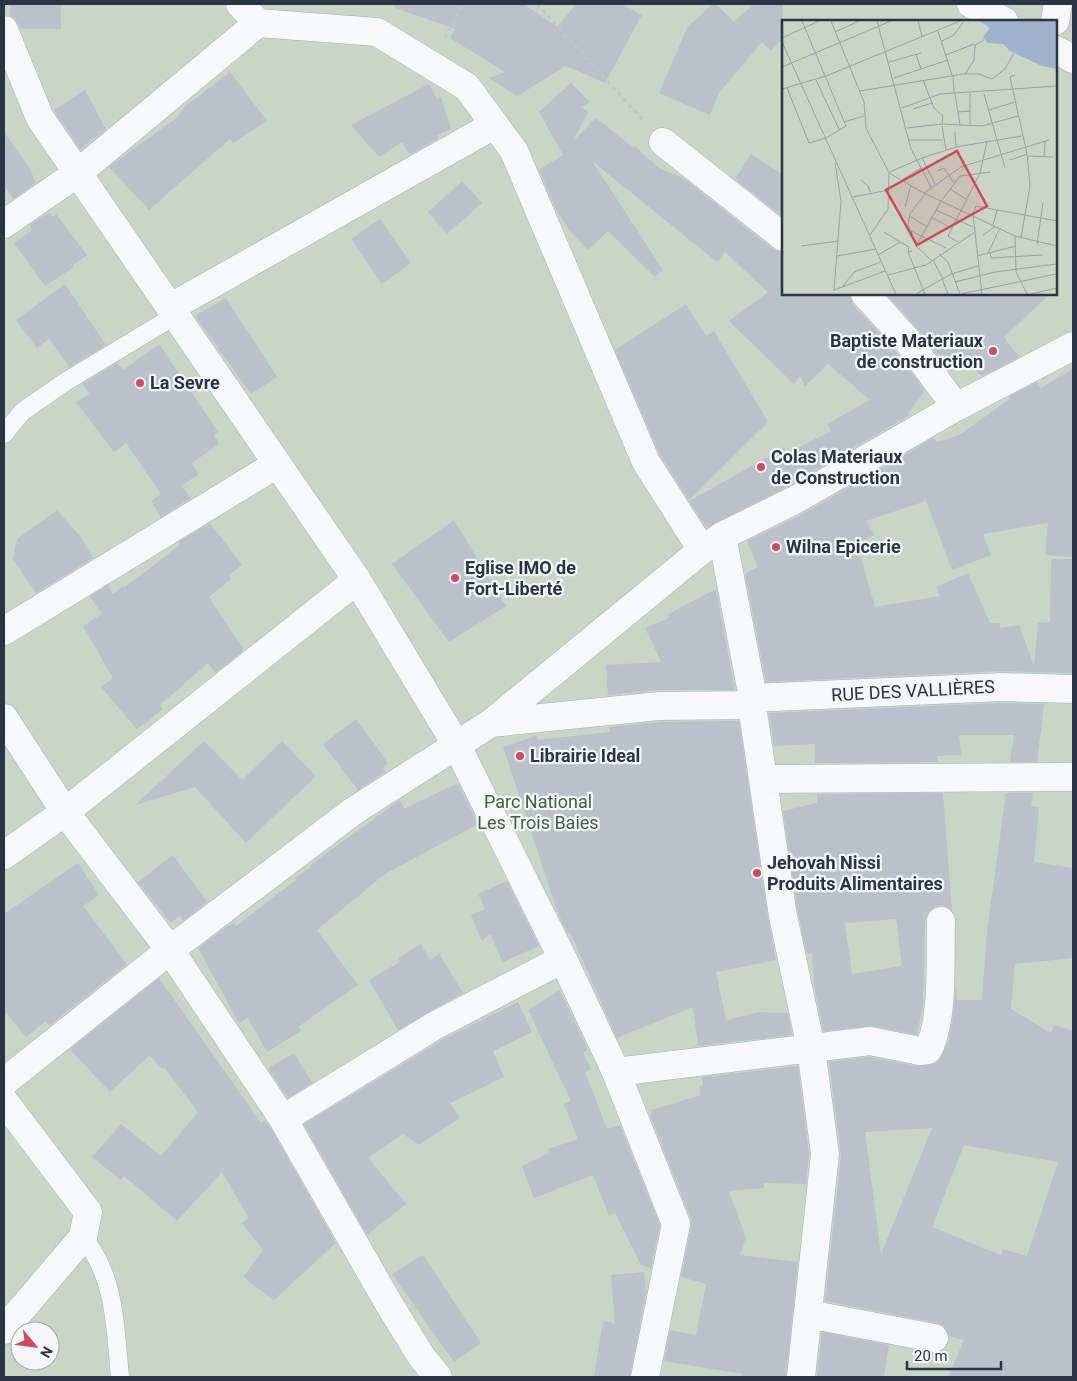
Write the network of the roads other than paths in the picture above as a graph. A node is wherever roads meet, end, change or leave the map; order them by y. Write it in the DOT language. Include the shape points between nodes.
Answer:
graph roads {
  1 [pos="240,4"];
  2 [pos="971,4"];
  3 [pos="1058,4"];
  4 [pos="1002,20"];
  5 [pos="1055,20"];
  6 [pos="258,23"];
  7 [pos="4,30"];
  8 [pos="1057,51"];
  9 [pos="1073,59"];
  10 [pos="494,125"];
  11 [pos="663,142"];
  12 [pos="79,172"];
  13 [pos="4,224"];
  14 [pos="782,236"];
  15 [pos="866,295"];
  16 [pos="174,311"];
  17 [pos="1073,346"];
  18 [pos="956,407"];
  19 [pos="4,434"];
  20 [pos="277,464"];
  21 [pos="712,543"];
  22 [pos="357,580"];
  23 [pos="4,631"];
  24 [pos="1073,689"];
  25 [pos="752,701"];
  26 [pos="4,718"];
  27 [pos="490,723"];
  28 [pos="457,746"];
  29 [pos="1073,777"];
  30 [pos="764,779"];
  31 [pos="65,812"];
  32 [pos="4,855"];
  33 [pos="941,922"];
  34 [pos="170,950"];
  35 [pos="562,959"];
  36 [pos="811,1048"];
  37 [pos="616,1072"];
  38 [pos="4,1082"];
  39 [pos="4,1101"];
  40 [pos="283,1120"];
  41 [pos="83,1237"];
  42 [pos="808,1314"];
  43 [pos="4,1330"];
  44 [pos="934,1338"];
  45 [pos="120,1377"];
  46 [pos="438,1377"];
  47 [pos="644,1377"];
  48 [pos="801,1377"];
  1 -- 6 [label="street"];
  2 -- 4 [label="street"];
  3 -- 5 [label="street"];
  6 -- 10 [label="street" via="378,32 467,87"];
  6 -- 12 [label="street"];
  7 -- 12 [label="street" via="40,118"];
  8 -- 9 [label="street"];
  10 -- 16 [label="street"];
  10 -- 21 [label="street" via="514,151 646,462"];
  11 -- 14 [label="street"];
  12 -- 13 [label="street"];
  12 -- 16 [label="street"];
  15 -- 18 [label="street" via="906,339"];
  16 -- 19 [label="lane" via="22,412"];
  16 -- 20 [label="street"];
  17 -- 18 [label="street"];
  18 -- 21 [label="street" via="795,500"];
  20 -- 22 [label="street"];
  20 -- 23 [label="street"];
  21 -- 25 [label="street"];
  21 -- 27 [label="street"];
  22 -- 28 [label="street"];
  22 -- 31 [label="street"];
  24 -- 25 [label="street, RUE DES VALLIÈRES" via="1002,687"];
  25 -- 27 [label="street, RUE DES VALLIÈRES" via="659,706"];
  25 -- 30 [label="street"];
  26 -- 31 [label="street"];
  27 -- 28 [label="street"];
  28 -- 34 [label="street" via="352,812"];
  28 -- 35 [label="street"];
  29 -- 30 [label="street"];
  30 -- 36 [label="street" via="783,916"];
  31 -- 32 [label="street"];
  31 -- 34 [label="street"];
  33 -- 36 [label="street" via="938,1020 934,1040 928,1050 870,1041"];
  34 -- 38 [label="street"];
  34 -- 40 [label="street"];
  35 -- 37 [label="street"];
  35 -- 40 [label="street" via="434,1026"];
  36 -- 37 [label="street"];
  36 -- 42 [label="street" via="825,1154"];
  37 -- 47 [label="street" via="676,1224"];
  39 -- 41 [label="street" via="88,1212"];
  40 -- 46 [label="street" via="398,1319"];
  41 -- 43 [label="street"];
  41 -- 45 [label="lane" via="104,1269 112,1294"];
  42 -- 44 [label="street"];
  42 -- 48 [label="street"];
}
